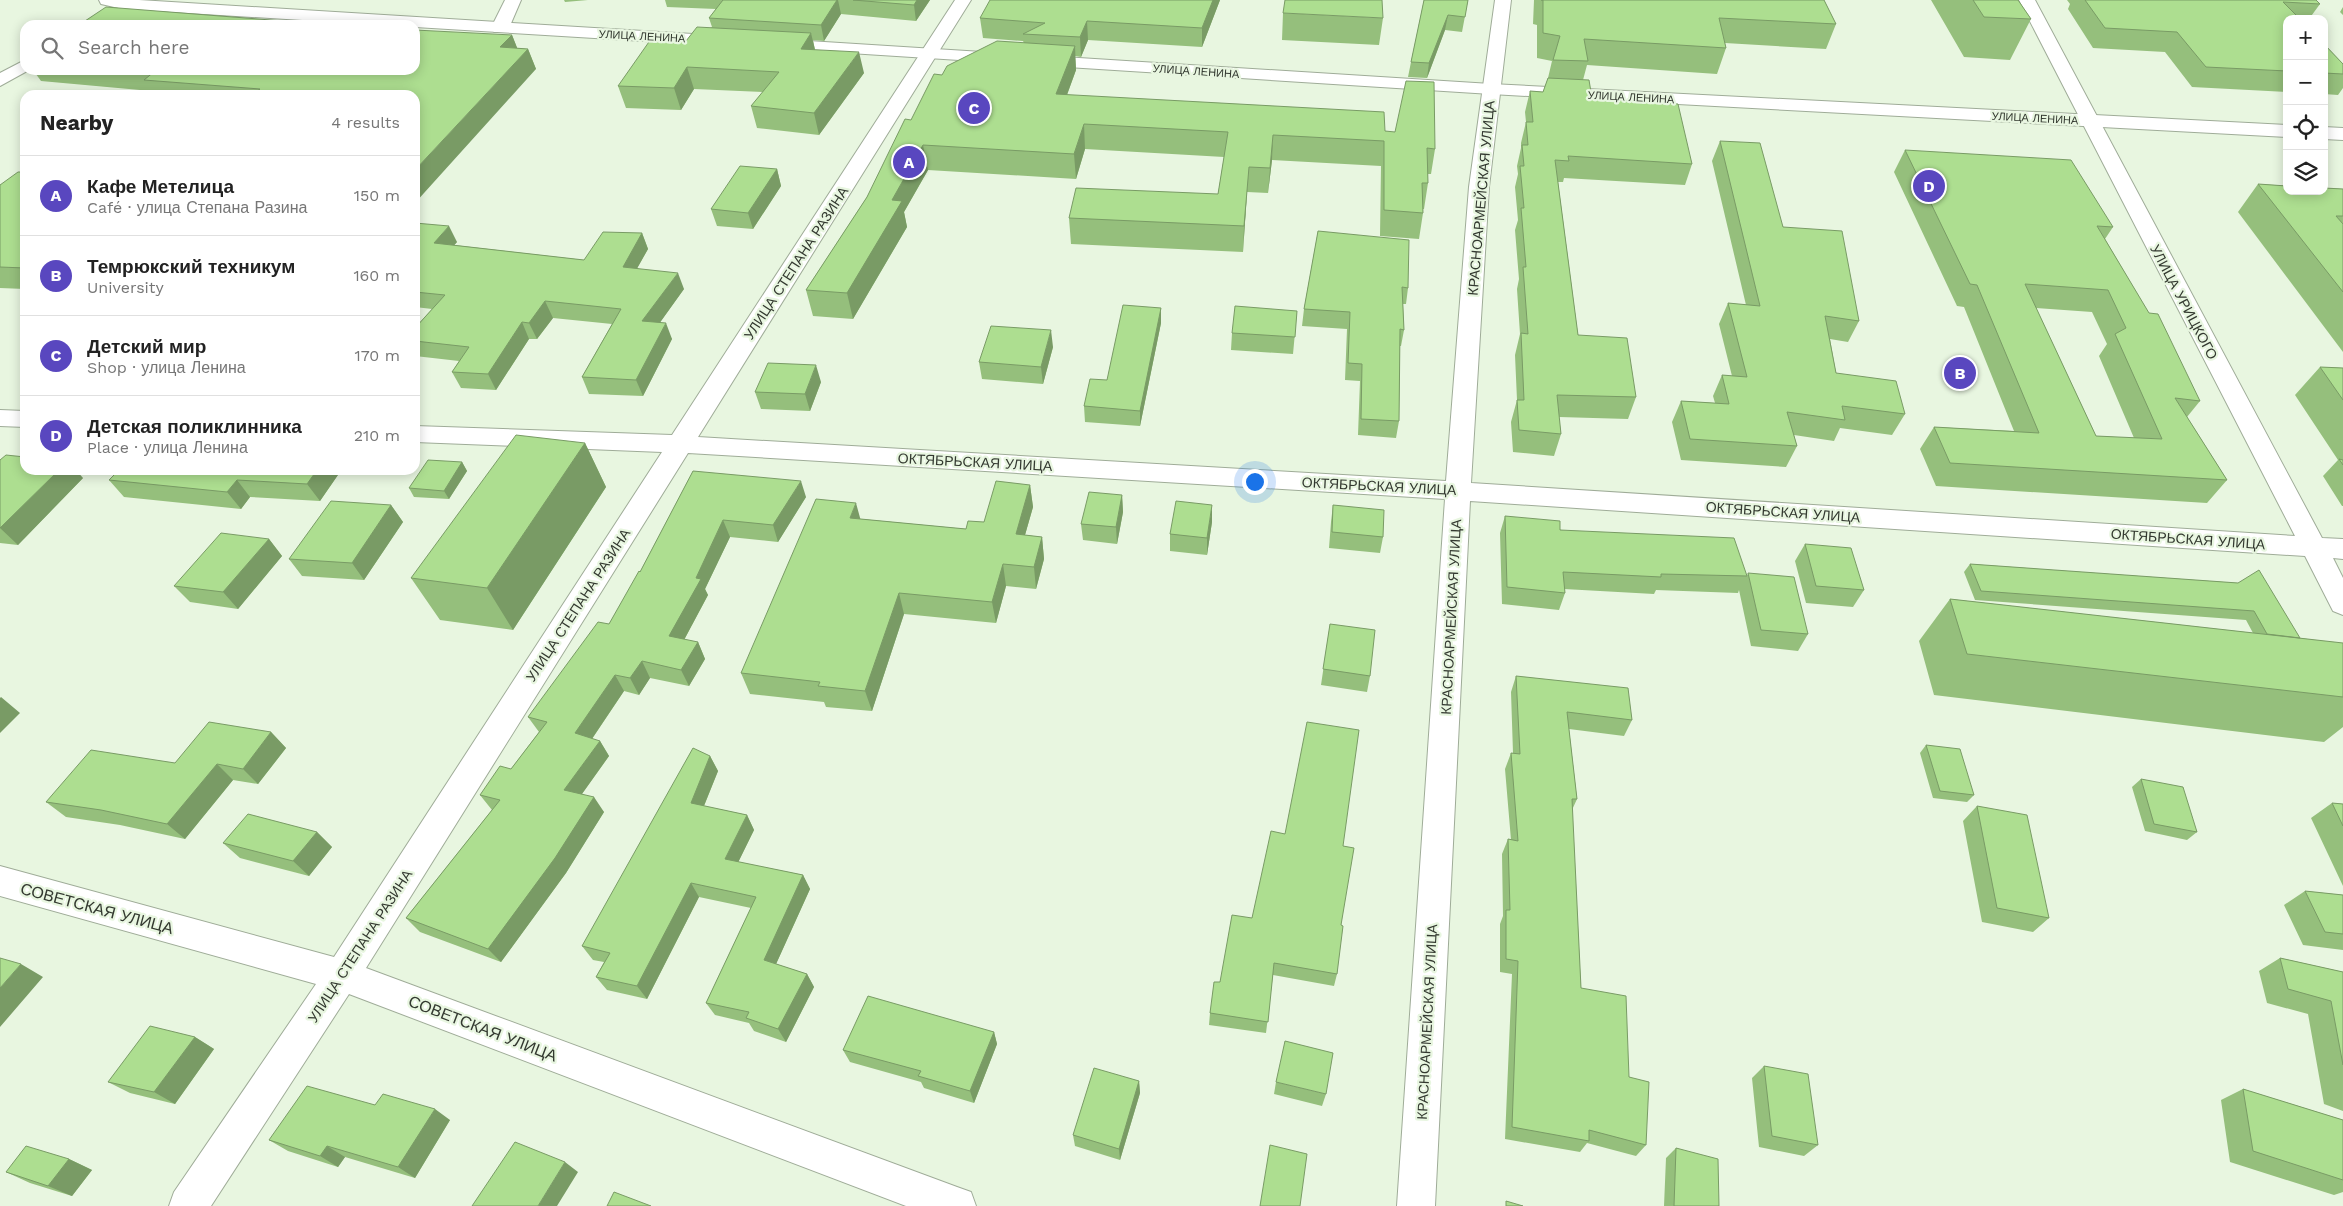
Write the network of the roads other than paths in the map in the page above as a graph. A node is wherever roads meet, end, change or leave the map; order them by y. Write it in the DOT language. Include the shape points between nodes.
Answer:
graph roads {
  1 [pos="514,0"];
  2 [pos="963,0"];
  3 [pos="1503,0"];
  4 [pos="2026,0"];
  5 [pos="111,7"];
  6 [pos="352,20"];
  7 [pos="420,24"];
  8 [pos="500,28"];
  9 [pos="930,54"];
  10 [pos="20,68"];
  11 [pos="0,81"];
  12 [pos="1491,89"];
  13 [pos="2087,121"];
  14 [pos="2283,131"];
  15 [pos="2328,133"];
  16 [pos="2343,134"];
  17 [pos="0,418"];
  18 [pos="20,420"];
  19 [pos="420,434"];
  20 [pos="680,444"];
  21 [pos="1458,491"];
  22 [pos="2315,547"];
  23 [pos="2343,549"];
  24 [pos="2343,604"];
  25 [pos="0,881"];
  26 [pos="342,975"];
  27 [pos="188,1206"];
  28 [pos="957,1206"];
  29 [pos="1416,1206"];
  1 -- 8 [label="street"];
  2 -- 9 [label="street, УЛИЦА СТЕПАНА РАЗИНА"];
  3 -- 12 [label="street, КРАСНОАРМЕЙСКАЯ УЛИЦА"];
  4 -- 13 [label="street, УЛИЦА УРИЦКОГО"];
  5 -- 6 [label="street, УЛИЦА ЛЕНИНА"];
  7 -- 8 [label="street, УЛИЦА ЛЕНИНА"];
  8 -- 9 [label="street, УЛИЦА ЛЕНИНА"];
  9 -- 12 [label="street, УЛИЦА ЛЕНИНА"];
  9 -- 20 [label="street, УЛИЦА СТЕПАНА РАЗИНА"];
  10 -- 11 [label="street"];
  12 -- 13 [label="street, УЛИЦА ЛЕНИНА"];
  12 -- 21 [label="street, КРАСНОАРМЕЙСКАЯ УЛИЦА" via="1479,187"];
  13 -- 14 [label="street, УЛИЦА ЛЕНИНА"];
  13 -- 22 [label="street, УЛИЦА УРИЦКОГО"];
  15 -- 16 [label="street"];
  17 -- 18 [label="street"];
  19 -- 20 [label="street, ОКТЯБРЬСКАЯ УЛИЦА"];
  20 -- 21 [label="street, ОКТЯБРЬСКАЯ УЛИЦА"];
  20 -- 26 [label="street, УЛИЦА СТЕПАНА РАЗИНА"];
  21 -- 22 [label="street, ОКТЯБРЬСКАЯ УЛИЦА"];
  21 -- 29 [label="street, КРАСНОАРМЕЙСКАЯ УЛИЦА"];
  22 -- 23 [label="street, ОКТЯБРЬСКАЯ УЛИЦА"];
  22 -- 24 [label="street, УЛИЦА УРИЦКОГО"];
  25 -- 26 [label="street, СОВЕТСКАЯ УЛИЦА"];
  26 -- 27 [label="street, УЛИЦА СТЕПАНА РАЗИНА"];
  26 -- 28 [label="street, СОВЕТСКАЯ УЛИЦА"];
}
